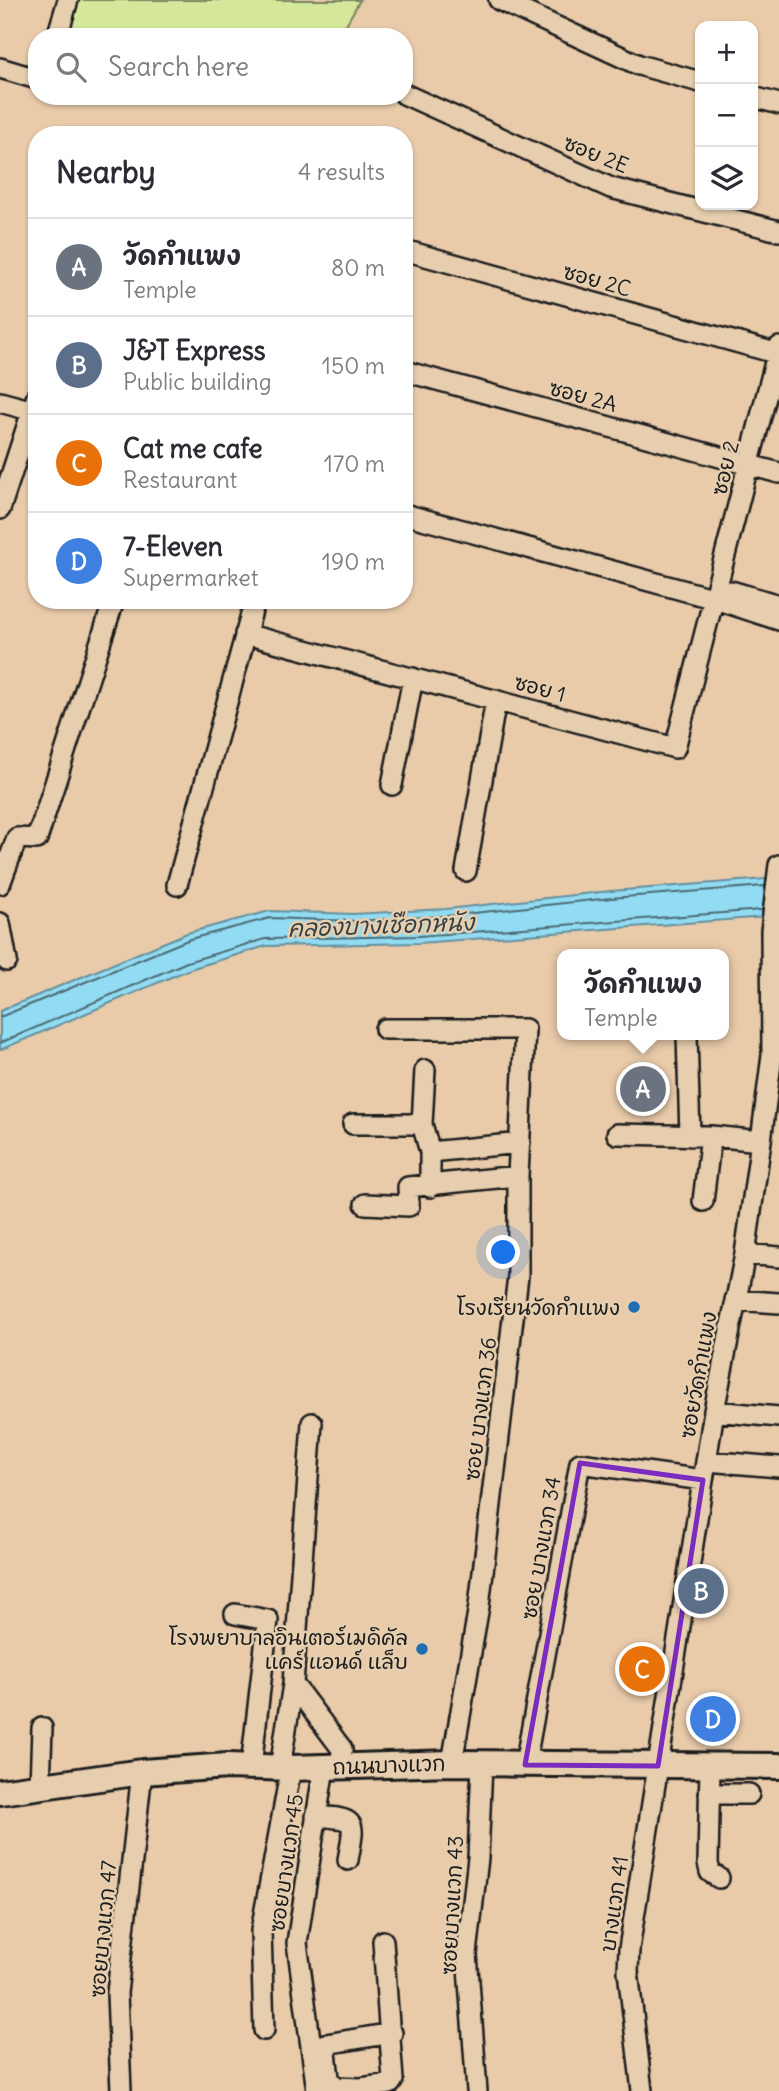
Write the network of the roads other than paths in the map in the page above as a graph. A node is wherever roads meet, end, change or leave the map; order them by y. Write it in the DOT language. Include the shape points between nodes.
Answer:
graph roads {
  1 [pos="68,0"];
  2 [pos="499,0"];
  3 [pos="60,28"];
  4 [pos="0,68"];
  5 [pos="28,76"];
  6 [pos="695,81"];
  7 [pos="413,98"];
  8 [pos="758,98"];
  9 [pos="779,104"];
  10 [pos="779,231"];
  11 [pos="413,252"];
  12 [pos="778,352"];
  13 [pos="413,373"];
  14 [pos="0,402"];
  15 [pos="28,405"];
  16 [pos="28,427"];
  17 [pos="749,465"];
  18 [pos="779,472"];
  19 [pos="0,509"];
  20 [pos="413,516"];
  21 [pos="715,599"];
  22 [pos="779,605"];
  23 [pos="111,609"];
  24 [pos="253,609"];
  25 [pos="779,620"];
  26 [pos="245,635"];
  27 [pos="413,678"];
  28 [pos="496,700"];
  29 [pos="392,785"];
  30 [pos="779,865"];
  31 [pos="466,871"];
  32 [pos="0,884"];
  33 [pos="177,885"];
  34 [pos="0,922"];
  35 [pos="7,961"];
  36 [pos="775,991"];
  37 [pos="385,1029"];
  38 [pos="687,1040"];
  39 [pos="775,1064"];
  40 [pos="425,1070"];
  41 [pos="353,1124"];
  42 [pos="422,1124"];
  43 [pos="617,1134"];
  44 [pos="690,1136"];
  45 [pos="711,1136"];
  46 [pos="761,1141"];
  47 [pos="520,1143"];
  48 [pos="430,1152"];
  49 [pos="518,1176"];
  50 [pos="430,1187"];
  51 [pos="703,1202"];
  52 [pos="365,1203"];
  53 [pos="745,1254"];
  54 [pos="779,1257"];
  55 [pos="734,1300"];
  56 [pos="779,1303"];
  57 [pos="714,1411"];
  58 [pos="779,1417"];
  59 [pos="312,1423"];
  60 [pos="779,1467"];
  61 [pos="705,1470"];
  62 [pos="235,1614"];
  63 [pos="293,1684"];
  64 [pos="43,1728"];
  65 [pos="452,1763"];
  66 [pos="482,1764"];
  67 [pos="524,1765"];
  68 [pos="658,1766"];
  69 [pos="710,1766"];
  70 [pos="779,1766"];
  71 [pos="251,1767"];
  72 [pos="333,1767"];
  73 [pos="285,1768"];
  74 [pos="142,1772"];
  75 [pos="40,1786"];
  76 [pos="0,1792"];
  77 [pos="709,1794"];
  78 [pos="749,1794"];
  79 [pos="316,1816"];
  80 [pos="348,1860"];
  81 [pos="719,1878"];
  82 [pos="383,1941"];
  83 [pos="264,2030"];
  84 [pos="392,2033"];
  85 [pos="317,2045"];
  86 [pos="121,2091"];
  87 [pos="317,2091"];
  88 [pos="477,2091"];
  89 [pos="642,2091"];
  1 -- 3 [label="street"];
  2 -- 6 [label="street" via="639,65"];
  4 -- 5 [label="street"];
  7 -- 10 [label="street, ซอย 2E" via="611,188"];
  8 -- 9 [label="street"];
  11 -- 12 [label="street, ซอย 2C"];
  12 -- 17 [label="street, ซอย 2"];
  13 -- 17 [label="street, ซอย 2A"];
  14 -- 15 [label="street"];
  16 -- 19 [label="street"];
  17 -- 18 [label="street, ซอย 2A"];
  17 -- 21 [label="street, ซอย 2"];
  20 -- 21 [label="street"];
  21 -- 22 [label="street" via="730,591"];
  21 -- 25 [label="street"];
  21 -- 28 [label="street, ซอย 1" via="675,748"];
  23 -- 32 [label="street" via="37,839 17,838"];
  24 -- 26 [label="street"];
  26 -- 27 [label="street, ซอย 1"];
  26 -- 33 [label="street"];
  27 -- 28 [label="street, ซอย 1"];
  27 -- 29 [label="street"];
  28 -- 31 [label="street"];
  30 -- 36 [label="street, ซอยวัดกำแพง" via="771,931"];
  34 -- 35 [label="street"];
  36 -- 39 [label="street, ซอยวัดกำแพง"];
  37 -- 47 [label="street, ซอย บางแวก 36" via="524,1029"];
  38 -- 44 [label="street"];
  39 -- 46 [label="street, ซอยวัดกำแพง"];
  40 -- 42 [label="street"];
  41 -- 42 [label="street"];
  42 -- 48 [label="street"];
  43 -- 44 [label="street"];
  44 -- 45 [label="street"];
  45 -- 46 [label="street"];
  45 -- 51 [label="street"];
  46 -- 53 [label="street, ซอยวัดกำแพง"];
  47 -- 48 [label="street"];
  47 -- 49 [label="street, ซอย บางแวก 36"];
  48 -- 50 [label="street"];
  49 -- 50 [label="street"];
  49 -- 65 [label="street, ซอย บางแวก 36" via="520,1246 503,1419 479,1606"];
  50 -- 52 [label="street" via="408,1187 409,1206"];
  53 -- 54 [label="street"];
  53 -- 55 [label="street, ซอยวัดกำแพง"];
  55 -- 56 [label="street"];
  55 -- 57 [label="street, ซอยวัดกำแพง"];
  57 -- 58 [label="street"];
  57 -- 61 [label="street, ซอยวัดกำแพง"];
  59 -- 63 [label="street"];
  60 -- 61 [label="street"];
  61 -- 67 [label="street, ซอย บางแวก 34" via="580,1463"];
  61 -- 68 [label="street, ซอยวัดกำแพง"];
  62 -- 71 [label="street" via="268,1620"];
  63 -- 72 [label="street" via="342,1749"];
  63 -- 73 [label="street"];
  64 -- 75 [label="street"];
  65 -- 66 [label="main road, ถนนบางแวก"];
  65 -- 72 [label="main road, ถนนบางแวก"];
  66 -- 67 [label="main road, ถนนบางแวก"];
  66 -- 88 [label="street, ซอยบางแวก 43" via="467,1954"];
  67 -- 68 [label="main road, ถนนบางแวก"];
  68 -- 69 [label="main road, ถนนบางแวก"];
  68 -- 89 [label="street, บางแวก 41" via="629,1949"];
  69 -- 70 [label="main road, ถนนบางแวก"];
  69 -- 77 [label="street"];
  71 -- 73 [label="main road, ถนนบางแวก"];
  71 -- 74 [label="main road, ถนนบางแวก"];
  72 -- 73 [label="main road, ถนนบางแวก"];
  72 -- 79 [label="street, ซอยบางแวก 45"];
  73 -- 83 [label="street" via="261,1931"];
  74 -- 75 [label="main road, ถนนบางแวก"];
  74 -- 86 [label="street, ซอยบางแวก 47" via="117,1993"];
  75 -- 76 [label="main road, ถนนบางแวก"];
  77 -- 78 [label="street"];
  77 -- 81 [label="street" via="708,1863 710,1872"];
  79 -- 80 [label="street" via="346,1818 351,1823"];
  79 -- 85 [label="street, ซอยบางแวก 45" via="297,1943"];
  82 -- 84 [label="street"];
  84 -- 85 [label="street"];
  84 -- 85 [label="street" via="394,2076 390,2084 335,2087"];
  85 -- 87 [label="street, ซอยบางแวก 45"];
}
